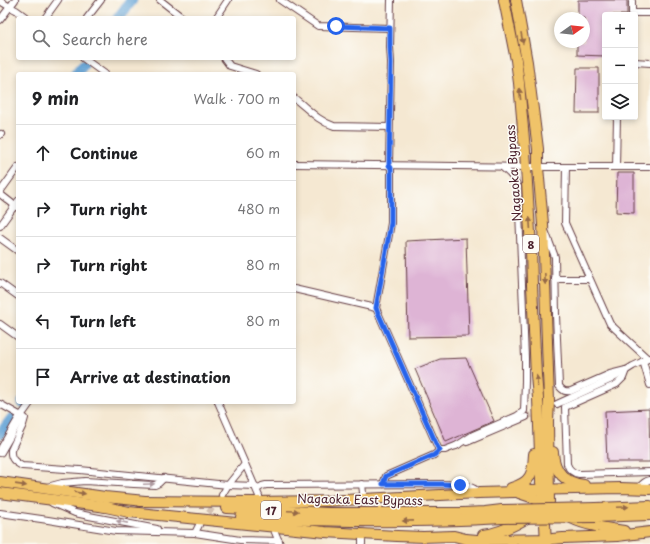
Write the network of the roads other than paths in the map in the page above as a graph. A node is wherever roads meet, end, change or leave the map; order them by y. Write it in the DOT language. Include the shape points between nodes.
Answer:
graph roads {
  1 [pos="15,0"];
  2 [pos="58,0"];
  3 [pos="101,0"];
  4 [pos="160,0"];
  5 [pos="228,0"];
  6 [pos="280,0"];
  7 [pos="391,0"];
  8 [pos="504,0"];
  9 [pos="516,0"];
  10 [pos="632,0"];
  11 [pos="0,1"];
  12 [pos="10,7"];
  13 [pos="632,12"];
  14 [pos="650,13"];
  15 [pos="638,14"];
  16 [pos="24,16"];
  17 [pos="46,16"];
  18 [pos="89,16"];
  19 [pos="180,16"];
  20 [pos="217,16"];
  21 [pos="0,20"];
  22 [pos="390,28"];
  23 [pos="86,60"];
  24 [pos="226,60"];
  25 [pos="638,62"];
  26 [pos="650,62"];
  27 [pos="230,66"];
  28 [pos="102,72"];
  29 [pos="229,72"];
  30 [pos="250,72"];
  31 [pos="296,100"];
  32 [pos="617,120"];
  33 [pos="389,127"];
  34 [pos="296,164"];
  35 [pos="389,165"];
  36 [pos="650,165"];
  37 [pos="502,167"];
  38 [pos="526,167"];
  39 [pos="538,167"];
  40 [pos="566,167"];
  41 [pos="616,167"];
  42 [pos="16,170"];
  43 [pos="0,193"];
  44 [pos="16,204"];
  45 [pos="16,206"];
  46 [pos="543,224"];
  47 [pos="0,226"];
  48 [pos="0,238"];
  49 [pos="16,250"];
  50 [pos="555,279"];
  51 [pos="589,279"];
  52 [pos="0,283"];
  53 [pos="296,289"];
  54 [pos="16,295"];
  55 [pos="376,308"];
  56 [pos="0,324"];
  57 [pos="16,336"];
  58 [pos="647,359"];
  59 [pos="626,370"];
  60 [pos="650,385"];
  61 [pos="538,398"];
  62 [pos="553,402"];
  63 [pos="0,404"];
  64 [pos="30,404"];
  65 [pos="219,404"];
  66 [pos="21,416"];
  67 [pos="526,417"];
  68 [pos="456,446"];
  69 [pos="440,450"];
  70 [pos="0,452"];
  71 [pos="245,464"];
  72 [pos="650,472"];
  73 [pos="164,478"];
  74 [pos="650,480"];
  75 [pos="0,482"];
  76 [pos="362,484"];
  77 [pos="383,484"];
  78 [pos="228,485"];
  79 [pos="255,486"];
  80 [pos="620,488"];
  81 [pos="639,488"];
  82 [pos="650,489"];
  83 [pos="515,492"];
  84 [pos="0,493"];
  85 [pos="40,493"];
  86 [pos="363,493"];
  87 [pos="479,493"];
  88 [pos="222,495"];
  89 [pos="259,496"];
  90 [pos="139,501"];
  91 [pos="547,502"];
  92 [pos="101,506"];
  93 [pos="650,506"];
  94 [pos="596,512"];
  95 [pos="0,513"];
  96 [pos="502,514"];
  97 [pos="650,515"];
  98 [pos="199,525"];
  99 [pos="274,530"];
  100 [pos="650,532"];
  101 [pos="174,533"];
  102 [pos="638,533"];
  103 [pos="195,534"];
  104 [pos="454,536"];
  105 [pos="545,542"];
  106 [pos="280,543"];
  1 -- 12 [label="street"];
  2 -- 17 [label="street"];
  3 -- 18 [label="street"];
  4 -- 19 [label="street"];
  5 -- 20 [label="street"];
  6 -- 22 [label="street" via="318,26"];
  7 -- 22 [label="street"];
  38 -- 8 [label="highway, Nagaoka Bypass / 8, one-way" via="519,83"];
  9 -- 39 [label="highway, Nagaoka Bypass / 8, one-way" via="527,62"];
  10 -- 13 [label="street"];
  11 -- 12 [label="street"];
  12 -- 16 [label="street"];
  12 -- 21 [label="street"];
  14 -- 15 [label="street"];
  22 -- 33 [label="street"];
  23 -- 28 [label="street"];
  24 -- 27 [label="street"];
  25 -- 26 [label="street"];
  27 -- 29 [label="street"];
  27 -- 30 [label="street"];
  31 -- 33 [label="street" via="320,120 334,126"];
  32 -- 41 [label="street"];
  33 -- 35 [label="street"];
  34 -- 35 [label="street"];
  35 -- 37 [label="street"];
  35 -- 55 [label="street" via="391,223"];
  36 -- 41 [label="street"];
  37 -- 38 [label="street"];
  37 -- 68 [label="street" via="512,176 518,187 525,358 524,411 473,435"];
  38 -- 39 [label="street"];
  61 -- 38 [label="highway, Nagaoka Bypass / 8, one-way"];
  39 -- 40 [label="street"];
  39 -- 46 [label="highway, Nagaoka Bypass / 8"];
  40 -- 41 [label="street"];
  40 -- 51 [label="street" via="565,223"];
  42 -- 43 [label="street"];
  43 -- 44 [label="street"];
  45 -- 47 [label="street"];
  46 -- 50 [label="street" via="555,257"];
  46 -- 62 [label="highway, Nagaoka Bypass / 8, one-way"];
  48 -- 49 [label="street"];
  50 -- 51 [label="street"];
  50 -- 59 [label="street" via="559,386 566,392 571,391"];
  51 -- 58 [label="street" via="610,324"];
  52 -- 54 [label="street"];
  53 -- 55 [label="street"];
  55 -- 69 [label="street"];
  56 -- 57 [label="street"];
  58 -- 59 [label="street"];
  58 -- 60 [label="street"];
  59 -- 62 [label="street" via="612,379"];
  59 -- 72 [label="street" via="617,384 565,407 567,464 571,471 579,474"];
  61 -- 87 [label="highway" via="534,466 529,478 520,486"];
  61 -- 91 [label="highway, Nagaoka Bypass / 8"];
  62 -- 80 [label="highway" via="554,458 562,476 578,484 602,484"];
  62 -- 91 [label="highway, Nagaoka Bypass / 8" via="548,420"];
  63 -- 66 [label="street"];
  64 -- 66 [label="street"];
  65 -- 71 [label="street"];
  66 -- 70 [label="street"];
  66 -- 73 [label="street" via="25,418 23,426 11,454 14,461 22,466"];
  67 -- 68 [label="street"];
  68 -- 69 [label="street"];
  69 -- 77 [label="street" via="386,476"];
  71 -- 78 [label="street"];
  71 -- 79 [label="street"];
  73 -- 78 [label="street"];
  85 -- 73 [label="street, one-way" via="62,483 78,481 155,485"];
  74 -- 81 [label="street"];
  75 -- 85 [label="highway, Nagaoka East Bypass / 17, one-way"];
  76 -- 77 [label="street"];
  76 -- 79 [label="street" via="266,485 259,488"];
  76 -- 86 [label="street"];
  77 -- 87 [label="street" via="460,485 474,488"];
  78 -- 79 [label="street"];
  78 -- 88 [label="street"];
  79 -- 89 [label="street"];
  80 -- 81 [label="highway"];
  80 -- 91 [label="highway" via="562,489"];
  81 -- 82 [label="highway"];
  83 -- 87 [label="highway, 17"];
  83 -- 91 [label="highway, 17"];
  83 -- 91 [label="highway"];
  84 -- 85 [label="highway, Nagaoka East Bypass / 17"];
  85 -- 90 [label="highway, Nagaoka East Bypass / 17, one-way"];
  85 -- 92 [label="highway, Nagaoka East Bypass / 17"];
  101 -- 85 [label="street, one-way" via="75,512"];
  87 -- 90 [label="highway, 17" via="318,501"];
  90 -- 96 [label="highway, Nagaoka East Bypass / 17, one-way" via="329,513"];
  91 -- 94 [label="highway, Nagaoka East Bypass, bridge"];
  91 -- 96 [label="highway, Nagaoka East Bypass / 17, bridge"];
  91 -- 102 [label="highway" via="576,520"];
  91 -- 104 [label="highway" via="517,524 492,534"];
  91 -- 105 [label="highway, 8"];
  96 -- 92 [label="highway, Nagaoka East Bypass / 17, one-way" via="464,520 334,521"];
  92 -- 104 [label="highway, 17" via="129,512 325,532"];
  94 -- 93 [label="highway, Nagaoka East Bypass, one-way"];
  94 -- 97 [label="highway, Nagaoka East Bypass"];
  95 -- 101 [label="street" via="116,531"];
  98 -- 103 [label="street"];
  99 -- 106 [label="street"];
  100 -- 102 [label="highway"];
  101 -- 103 [label="street"];
  102 -- 105 [label="highway" via="563,538"];
  103 -- 106 [label="street"];
  104 -- 105 [label="highway, 17" via="477,540"];
}
